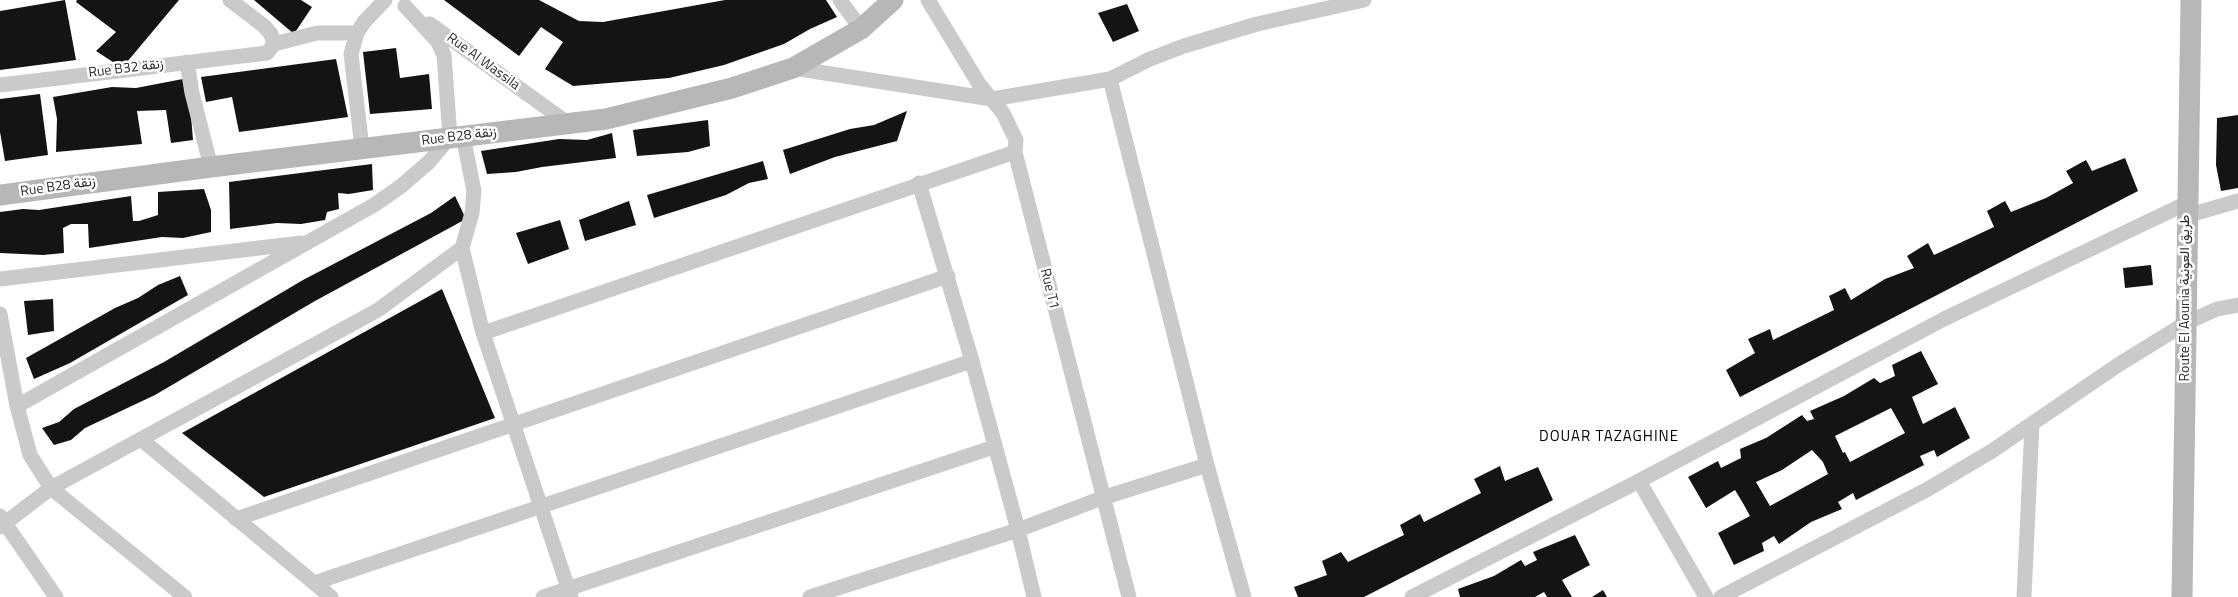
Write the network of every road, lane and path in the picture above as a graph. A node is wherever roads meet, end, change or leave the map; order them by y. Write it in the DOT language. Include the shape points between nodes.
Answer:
graph roads {
  1 [pos="230,0"];
  2 [pos="385,0"];
  3 [pos="840,0"];
  4 [pos="893,0"];
  5 [pos="928,0"];
  6 [pos="1364,0"];
  7 [pos="2190,0"];
  8 [pos="401,3"];
  9 [pos="861,29"];
  10 [pos="357,33"];
  11 [pos="274,44"];
  12 [pos="187,62"];
  13 [pos="793,68"];
  14 [pos="1110,80"];
  15 [pos="0,85"];
  16 [pos="992,99"];
  17 [pos="569,124"];
  18 [pos="456,137"];
  19 [pos="362,148"];
  20 [pos="1015,152"];
  21 [pos="211,167"];
  22 [pos="918,183"];
  23 [pos="1,192"];
  24 [pos="2238,200"];
  25 [pos="2187,210"];
  26 [pos="310,242"];
  27 [pos="462,248"];
  28 [pos="948,276"];
  29 [pos="0,279"];
  30 [pos="2238,305"];
  31 [pos="0,314"];
  32 [pos="2186,323"];
  33 [pos="483,333"];
  34 [pos="972,361"];
  35 [pos="17,406"];
  36 [pos="512,424"];
  37 [pos="2032,424"];
  38 [pos="142,440"];
  39 [pos="994,446"];
  40 [pos="1208,465"];
  41 [pos="1639,481"];
  42 [pos="51,488"];
  43 [pos="1102,498"];
  44 [pos="541,508"];
  45 [pos="236,519"];
  46 [pos="2,522"];
  47 [pos="1018,530"];
  48 [pos="314,583"];
  49 [pos="570,593"];
  50 [pos="56,597"];
  51 [pos="185,597"];
  52 [pos="331,597"];
  53 [pos="543,597"];
  54 [pos="810,597"];
  55 [pos="1034,597"];
  56 [pos="1128,597"];
  57 [pos="1244,597"];
  58 [pos="1412,597"];
  59 [pos="1706,597"];
  60 [pos="1721,597"];
  61 [pos="2024,597"];
  62 [pos="2182,597"];
  1 -- 11 [label="street" via="264,26"];
  2 -- 10 [label="street"];
  3 -- 9 [label="street"];
  4 -- 9 [label="street, Rue B28 زنقة"];
  5 -- 16 [label="street, Rue T1" via="979,84"];
  6 -- 14 [label="street" via="1257,24 1184,46"];
  7 -- 25 [label="street, Route El Aounia طريق العونية"];
  8 -- 17 [label="street, Rue Al Wassila"];
  8 -- 18 [label="street" via="438,42 444,55"];
  9 -- 13 [label="street, Rue B28 زنقة"];
  10 -- 11 [label="street, Rue B32 زنقة" via="317,33"];
  10 -- 19 [label="street" via="351,54"];
  11 -- 12 [label="street, Rue B32 زنقة" via="267,53"];
  12 -- 15 [label="street, Rue B32 زنقة"];
  12 -- 21 [label="street"];
  13 -- 16 [label="street"];
  13 -- 17 [label="street, Rue B28 زنقة" via="732,88 606,119"];
  14 -- 16 [label="street"];
  14 -- 40 [label="street"];
  16 -- 20 [label="street, Rue T1" via="1016,140"];
  17 -- 18 [label="street, Rue B28 زنقة"];
  18 -- 19 [label="street, Rue B28 زنقة"];
  18 -- 26 [label="street" via="400,187"];
  18 -- 27 [label="street" via="474,191 472,214"];
  19 -- 21 [label="street, Rue B28 زنقة"];
  20 -- 22 [label="street"];
  20 -- 43 [label="street, Rue T1"];
  21 -- 23 [label="street, Rue B28 زنقة"];
  22 -- 28 [label="street"];
  22 -- 33 [label="street"];
  24 -- 25 [label="street"];
  25 -- 32 [label="street, Route El Aounia طريق العونية"];
  25 -- 41 [label="street" via="1944,319"];
  26 -- 29 [label="street"];
  26 -- 35 [label="street"];
  27 -- 33 [label="street"];
  27 -- 38 [label="street" via="378,310"];
  28 -- 34 [label="street"];
  28 -- 36 [label="street"];
  30 -- 32 [label="street" via="2217,309"];
  31 -- 35 [label="street"];
  32 -- 37 [label="street" via="2124,360"];
  32 -- 62 [label="street, Route El Aounia طريق العونية"];
  33 -- 36 [label="street"];
  34 -- 39 [label="street"];
  34 -- 44 [label="street"];
  35 -- 42 [label="street" via="30,455"];
  36 -- 44 [label="street"];
  36 -- 45 [label="street"];
  37 -- 60 [label="street" via="1928,489"];
  37 -- 61 [label="street"];
  38 -- 42 [label="street"];
  38 -- 45 [label="street"];
  39 -- 47 [label="street"];
  39 -- 49 [label="street"];
  40 -- 43 [label="street"];
  40 -- 57 [label="street"];
  41 -- 58 [label="street"];
  41 -- 59 [label="street"];
  42 -- 46 [label="street"];
  42 -- 51 [label="street"];
  43 -- 47 [label="street"];
  43 -- 56 [label="street, Rue T1"];
  44 -- 48 [label="street"];
  44 -- 49 [label="street"];
  45 -- 48 [label="street"];
  46 -- 50 [label="street"];
  47 -- 54 [label="street"];
  47 -- 55 [label="street"];
  48 -- 52 [label="street"];
  49 -- 53 [label="street"];
}
